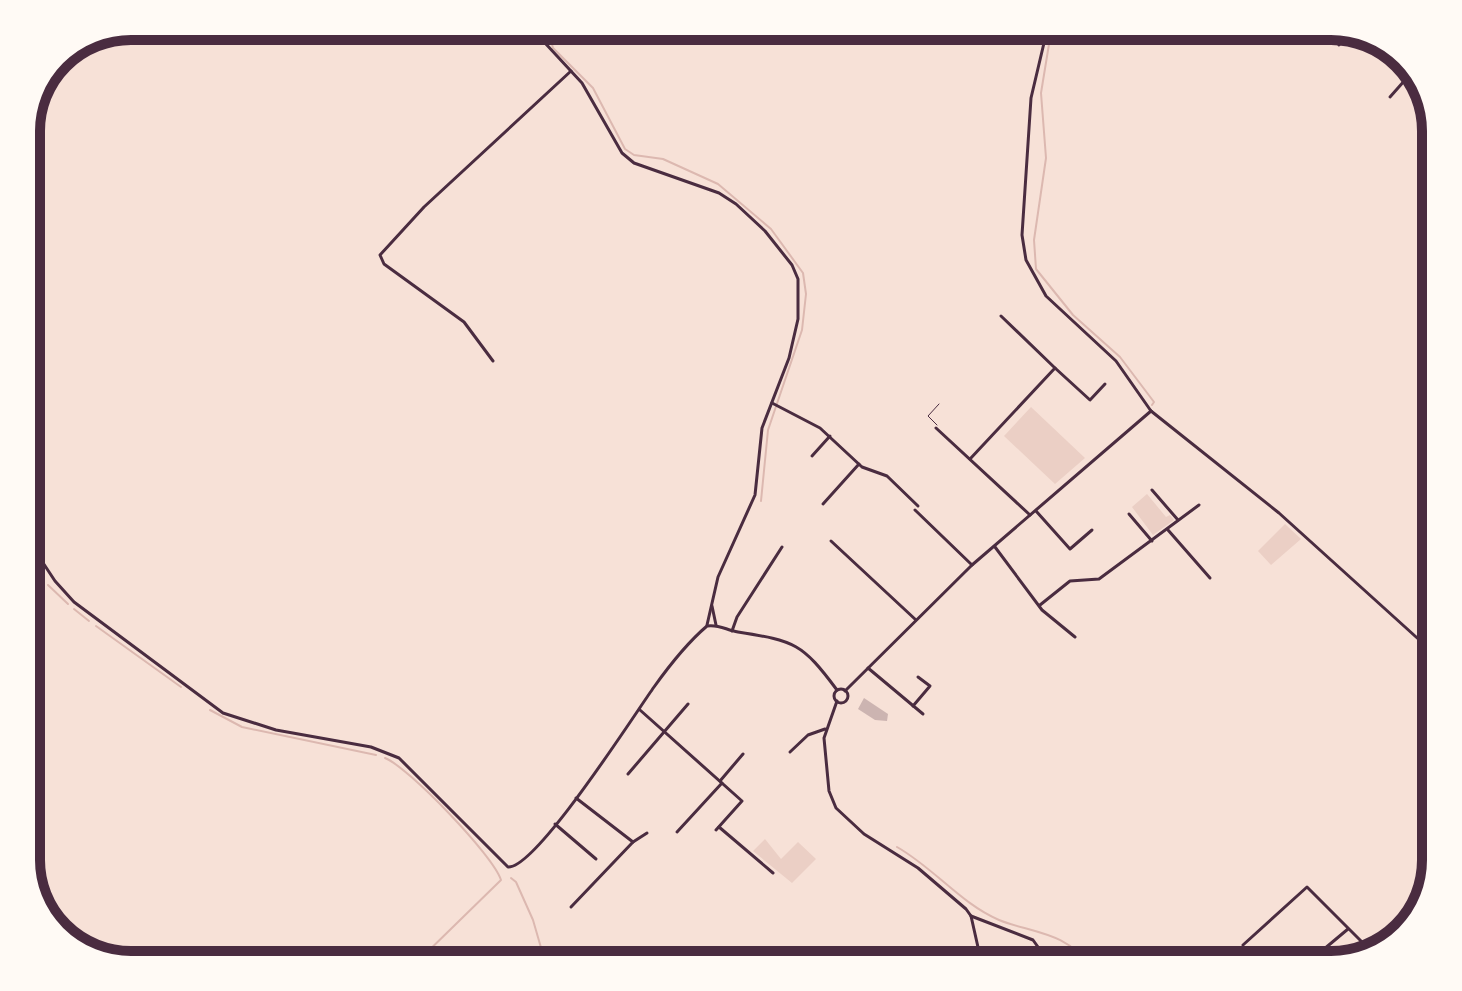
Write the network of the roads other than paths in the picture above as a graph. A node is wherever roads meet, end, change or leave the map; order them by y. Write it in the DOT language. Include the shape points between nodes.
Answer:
graph roads {
  1 [pos="544,40"];
  2 [pos="1045,40"];
  3 [pos="1342,41"];
  4 [pos="1339,45"];
  5 [pos="571,71"];
  6 [pos="1406,79"];
  7 [pos="1390,97"];
  8 [pos="1001,316"];
  9 [pos="493,361"];
  10 [pos="1055,368"];
  11 [pos="1105,384"];
  12 [pos="776,404"];
  13 [pos="939,404"];
  14 [pos="1151,411"];
  15 [pos="936,428"];
  16 [pos="830,436"];
  17 [pos="812,456"];
  18 [pos="970,459"];
  19 [pos="859,464"];
  20 [pos="1152,490"];
  21 [pos="823,504"];
  22 [pos="1199,505"];
  23 [pos="1036,511"];
  24 [pos="1129,514"];
  25 [pos="1030,515"];
  26 [pos="1179,521"];
  27 [pos="1092,530"];
  28 [pos="1168,530"];
  29 [pos="831,541"];
  30 [pos="1152,541"];
  31 [pos="782,547"];
  32 [pos="995,547"];
  33 [pos="40,558"];
  34 [pos="972,565"];
  35 [pos="1210,578"];
  36 [pos="711,603"];
  37 [pos="1040,605"];
  38 [pos="916,620"];
  39 [pos="716,625"];
  40 [pos="707,626"];
  41 [pos="732,631"];
  42 [pos="1075,637"];
  43 [pos="1422,642"];
  44 [pos="868,668"];
  45 [pos="918,677"];
  46 [pos="837,690"];
  47 [pos="845,691"];
  48 [pos="837,701"];
  49 [pos="688,704"];
  50 [pos="913,706"];
  51 [pos="639,710"];
  52 [pos="923,714"];
  53 [pos="825,729"];
  54 [pos="665,732"];
  55 [pos="790,752"];
  56 [pos="743,754"];
  57 [pos="628,774"];
  58 [pos="721,782"];
  59 [pos="576,798"];
  60 [pos="555,824"];
  61 [pos="677,832"];
  62 [pos="647,833"];
  63 [pos="633,842"];
  64 [pos="596,859"];
  65 [pos="773,873"];
  66 [pos="571,907"];
  67 [pos="971,916"];
  68 [pos="1348,929"];
  69 [pos="1243,945"];
  70 [pos="1364,945"];
  71 [pos="979,951"];
  72 [pos="1036,951"];
  73 [pos="1322,951"];
  1 -- 5 [label="street"];
  2 -- 14 [label="street" via="1031,98 1022,235 1026,260 1046,296 1125,371"];
  3 -- 4 [label="street"];
  5 -- 9 [label="street" via="424,207 380,255 384,264 464,322"];
  5 -- 12 [label="street" via="622,153 650,170 736,204 792,265 800,292 798,319"];
  6 -- 7 [label="street"];
  8 -- 10 [label="street"];
  10 -- 11 [label="street" via="1090,400"];
  10 -- 18 [label="street"];
  12 -- 16 [label="street"];
  12 -- 36 [label="street" via="762,428 755,495"];
  13 -- 15 [label="lane" via="928,416"];
  14 -- 23 [label="street"];
  14 -- 43 [label="street" via="1276,510"];
  15 -- 18 [label="street"];
  16 -- 17 [label="street"];
  16 -- 19 [label="street"];
  18 -- 25 [label="street"];
  19 -- 21 [label="street"];
  19 -- 34 [label="street" via="887,476"];
  20 -- 26 [label="street"];
  22 -- 26 [label="street"];
  23 -- 25 [label="street"];
  23 -- 27 [label="street" via="1070,549"];
  24 -- 30 [label="street"];
  25 -- 32 [label="street"];
  26 -- 28 [label="street"];
  28 -- 30 [label="street"];
  28 -- 35 [label="street"];
  29 -- 38 [label="street"];
  30 -- 37 [label="street" via="1099,579 1070,581"];
  31 -- 41 [label="street"];
  32 -- 34 [label="street"];
  32 -- 37 [label="street"];
  33 -- 60 [label="street" via="74,602 211,705 250,723 371,747 399,758 508,867 520,864"];
  34 -- 38 [label="street"];
  36 -- 39 [label="street"];
  36 -- 40 [label="street"];
  37 -- 42 [label="street"];
  38 -- 44 [label="street"];
  39 -- 40 [label="street"];
  39 -- 41 [label="street"];
  40 -- 51 [label="street"];
  41 -- 46 [label="street" via="793,643"];
  44 -- 47 [label="street"];
  44 -- 50 [label="street"];
  45 -- 50 [label="street" via="932,686"];
  46 -- 47 [label="street"];
  46 -- 48 [label="street"];
  47 -- 48 [label="street" via="845,701"];
  48 -- 53 [label="street"];
  49 -- 54 [label="street"];
  50 -- 52 [label="street"];
  51 -- 54 [label="street"];
  51 -- 59 [label="street"];
  53 -- 55 [label="street" via="813,732"];
  53 -- 67 [label="street" via="825,763 836,808 864,834 918,868"];
  54 -- 57 [label="street"];
  54 -- 58 [label="street"];
  56 -- 58 [label="street"];
  58 -- 61 [label="street"];
  58 -- 65 [label="street" via="742,801 718,829"];
  59 -- 60 [label="street"];
  59 -- 63 [label="street"];
  60 -- 64 [label="street"];
  62 -- 63 [label="street"];
  63 -- 66 [label="street"];
  67 -- 71 [label="street"];
  67 -- 72 [label="street" via="1033,940"];
  68 -- 69 [label="street" via="1307,887"];
  68 -- 70 [label="street"];
  68 -- 73 [label="street"];
}
